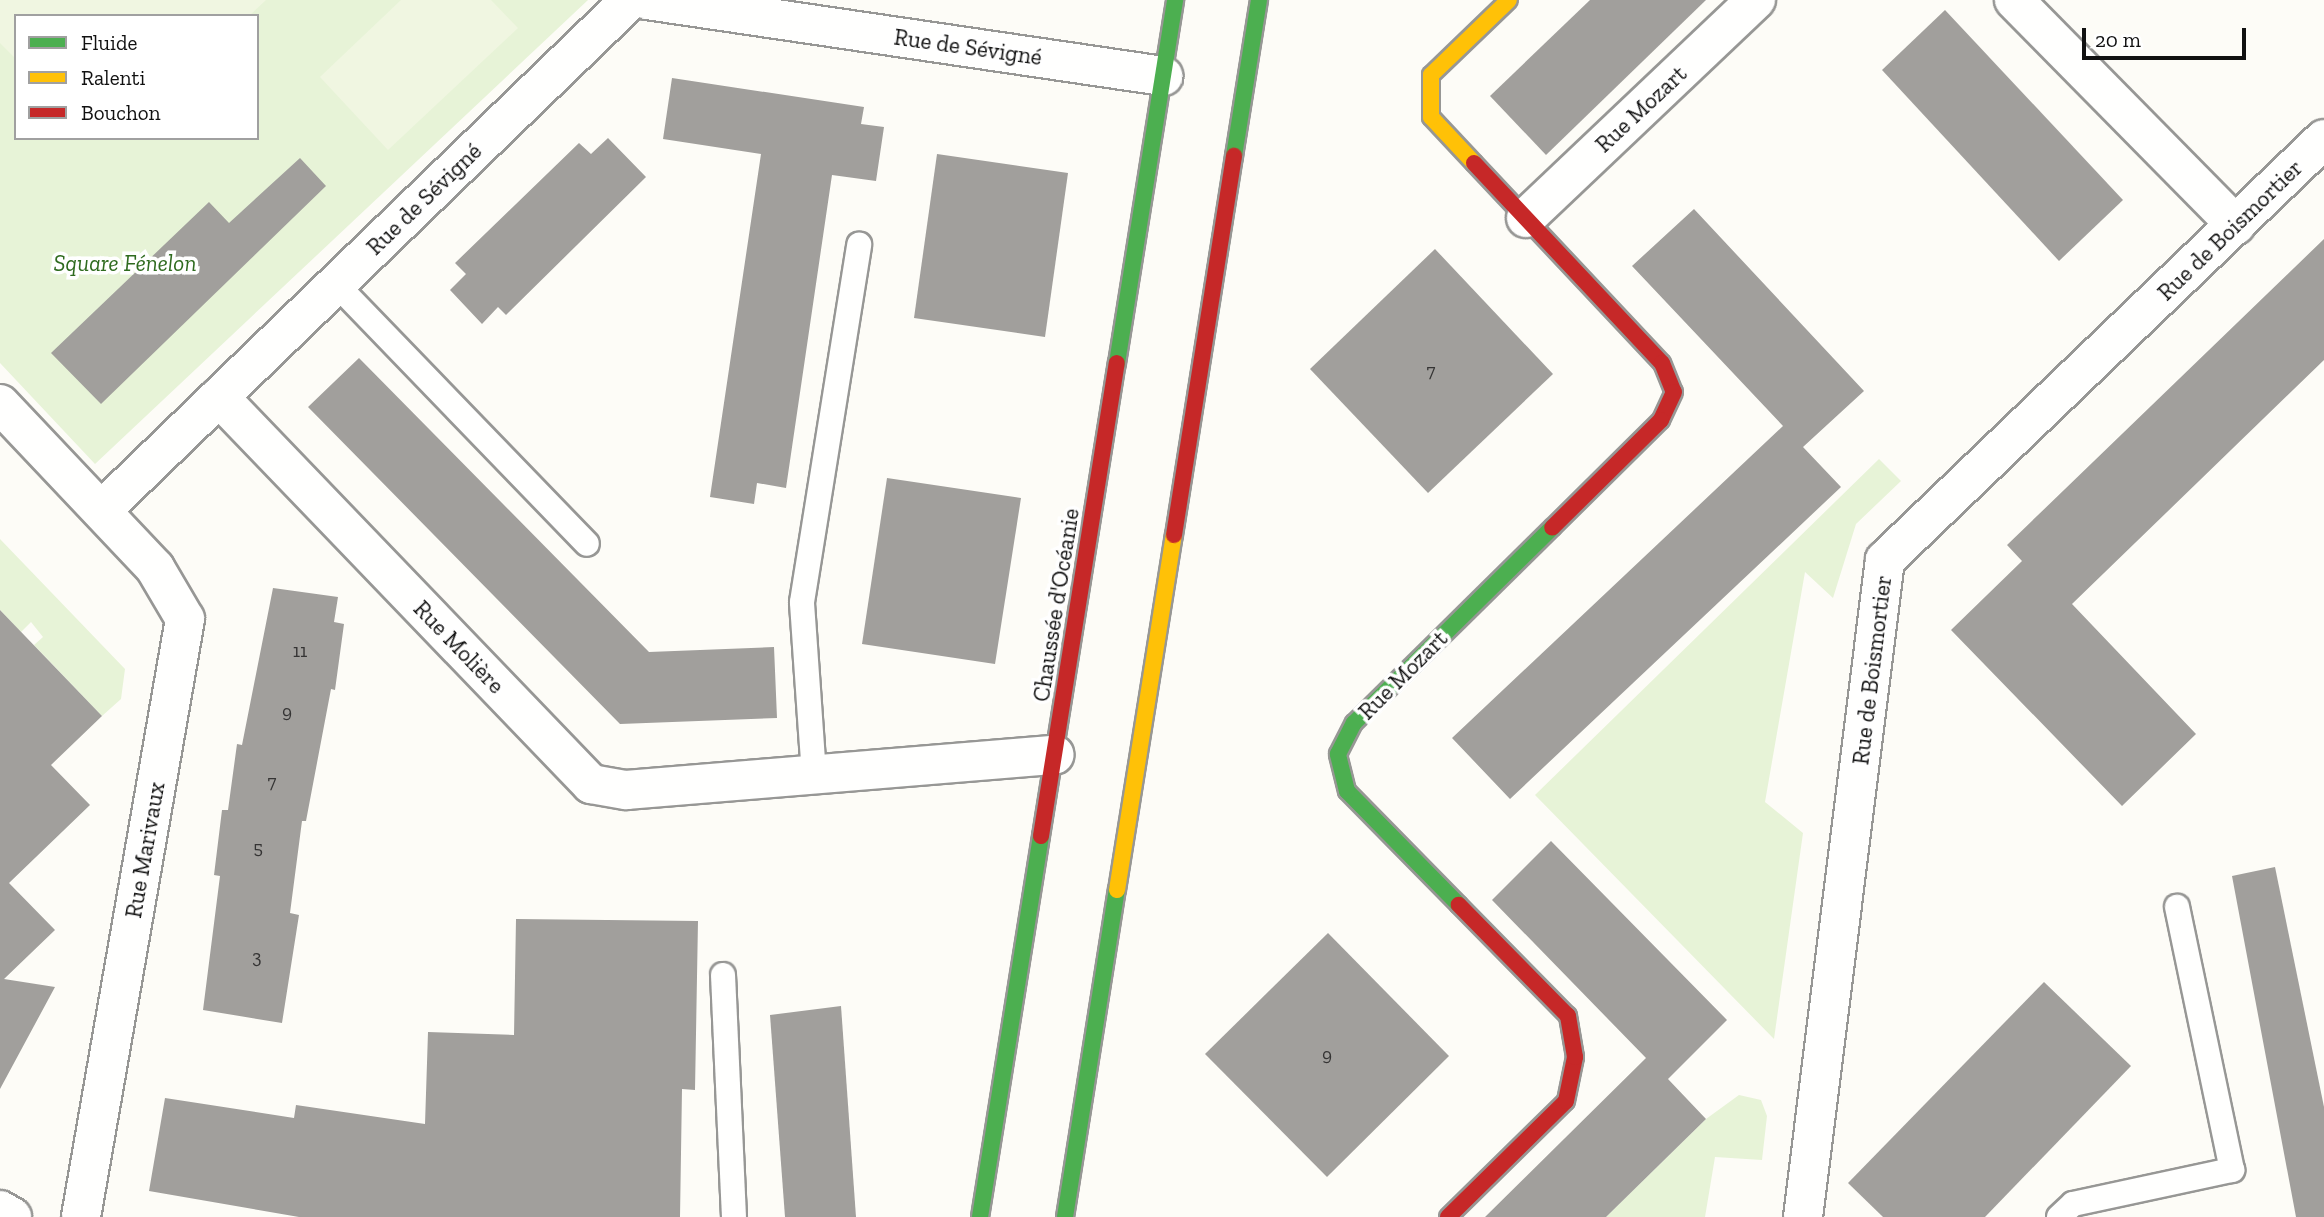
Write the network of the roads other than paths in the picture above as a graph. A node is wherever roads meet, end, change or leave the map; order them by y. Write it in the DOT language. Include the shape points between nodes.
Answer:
graph roads {
  1 [pos="630,0"];
  2 [pos="647,0"];
  3 [pos="1175,0"];
  4 [pos="1259,0"];
  5 [pos="1509,0"];
  6 [pos="1756,0"];
  7 [pos="2014,0"];
  8 [pos="1163,76"];
  9 [pos="2324,139"];
  10 [pos="1526,218"];
  11 [pos="2236,225"];
  12 [pos="859,245"];
  13 [pos="336,284"];
  14 [pos="219,397"];
  15 [pos="0,404"];
  16 [pos="103,509"];
  17 [pos="587,544"];
  18 [pos="1055,755"];
  19 [pos="814,775"];
  20 [pos="2177,907"];
  21 [pos="723,975"];
  22 [pos="0,1210"];
  23 [pos="12,1217"];
  24 [pos="81,1217"];
  25 [pos="734,1217"];
  26 [pos="980,1217"];
  27 [pos="1065,1217"];
  28 [pos="1448,1217"];
  29 [pos="1803,1217"];
  30 [pos="2059,1217"];
  1 -- 13 [label="street, Rue de Sévigné"];
  2 -- 8 [label="street, Rue de Sévigné"];
  3 -- 8 [label="main road, Chaussée d'Océanie"];
  4 -- 27 [label="main road"];
  5 -- 10 [label="main road, Rue Mozart" via="1431,75 1432,117"];
  6 -- 10 [label="street, Rue Mozart"];
  7 -- 11 [label="street"];
  8 -- 18 [label="main road, Chaussée d'Océanie"];
  9 -- 11 [label="street, Rue de Boismortier"];
  10 -- 28 [label="main road, Rue Mozart" via="1662,363 1674,392 1661,420 1354,723 1338,754 1347,791 1568,1016 1575,1057 1566,1101"];
  11 -- 29 [label="street, Rue de Boismortier" via="1885,560"];
  12 -- 19 [label="lane" via="802,602"];
  13 -- 14 [label="street, Rue de Sévigné"];
  13 -- 17 [label="lane"];
  14 -- 16 [label="street"];
  14 -- 19 [label="street, Rue Molière" via="592,784 626,790"];
  15 -- 16 [label="street"];
  16 -- 24 [label="street, Rue Marivaux" via="155,568 185,619"];
  18 -- 19 [label="street, Rue Molière"];
  18 -- 26 [label="main road, Chaussée d'Océanie"];
  20 -- 30 [label="lane" via="2232,1170 2073,1205"];
  21 -- 25 [label="lane"];
  22 -- 23 [label="street"];
}
